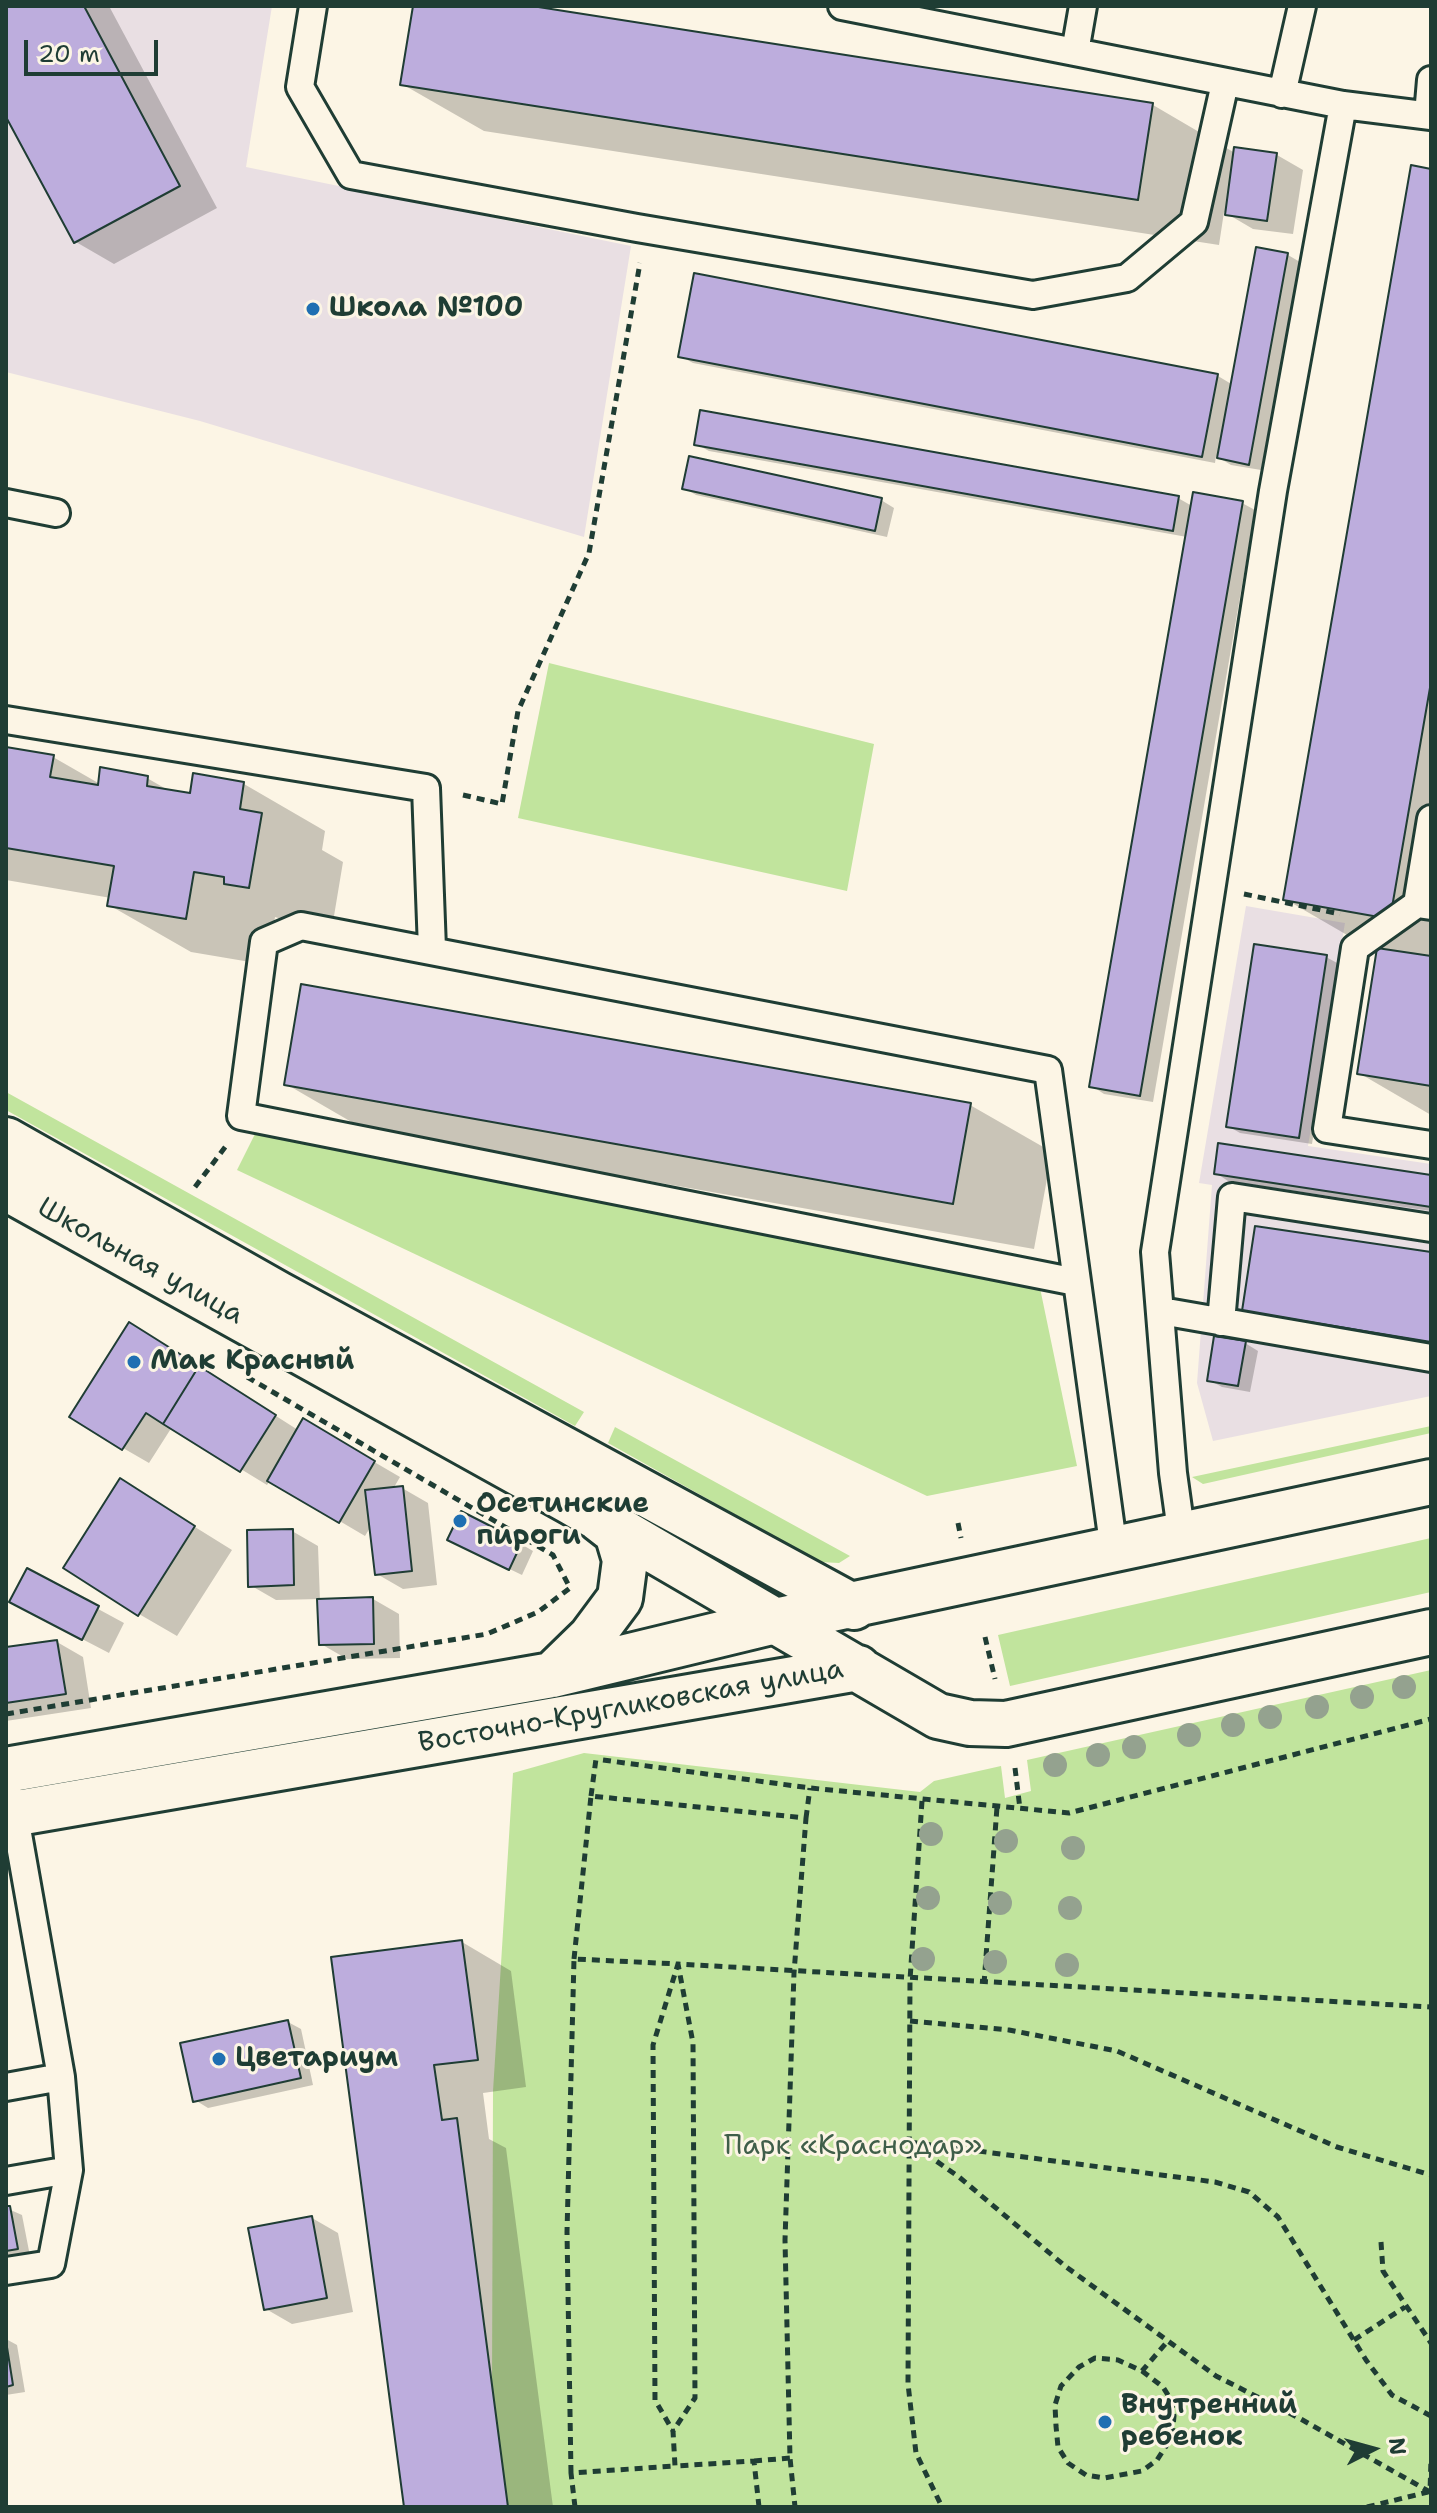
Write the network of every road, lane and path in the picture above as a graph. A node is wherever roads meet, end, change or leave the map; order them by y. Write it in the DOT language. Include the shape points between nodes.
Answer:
graph roads {
  1 [pos="313,6"];
  2 [pos="842,6"];
  3 [pos="1083,6"];
  4 [pos="1302,6"];
  5 [pos="931,14"];
  6 [pos="1075,52"];
  7 [pos="1431,80"];
  8 [pos="1225,83"];
  9 [pos="1282,94"];
  10 [pos="1343,105"];
  11 [pos="1429,116"];
  12 [pos="637,228"];
  13 [pos="6,503"];
  14 [pos="56,513"];
  15 [pos="6,720"];
  16 [pos="426,788"];
  17 [pos="1431,819"];
  18 [pos="1212,887"];
  19 [pos="1424,905"];
  20 [pos="1387,925"];
  21 [pos="432,949"];
  22 [pos="241,1116"];
  23 [pos="6,1140"];
  24 [pos="1431,1145"];
  25 [pos="195,1187"];
  26 [pos="6,1188"];
  27 [pos="1431,1228"];
  28 [pos="1076,1282"];
  29 [pos="1161,1311"];
  30 [pos="1221,1322"];
  31 [pos="1431,1358"];
  32 [pos="239,1373"];
  33 [pos="1431,1482"];
  34 [pos="594,1515"];
  35 [pos="958,1523"];
  36 [pos="961,1538"];
  37 [pos="1182,1538"];
  38 [pos="1114,1551"];
  39 [pos="854,1607"];
  40 [pos="775,1621"];
  41 [pos="1431,1632"];
  42 [pos="985,1637"];
  43 [pos="858,1668"];
  44 [pos="552,1675"];
  45 [pos="997,1686"];
  46 [pos="6,1714"];
  47 [pos="1431,1719"];
  48 [pos="596,1759"];
  49 [pos="580,1761"];
  50 [pos="1014,1763"];
  51 [pos="6,1770"];
  52 [pos="810,1788"];
  53 [pos="591,1796"];
  54 [pos="922,1801"];
  55 [pos="997,1807"];
  56 [pos="1020,1809"];
  57 [pos="10,1814"];
  58 [pos="806,1818"];
  59 [pos="574,1959"];
  60 [pos="678,1964"];
  61 [pos="794,1973"];
  62 [pos="910,1980"];
  63 [pos="984,1984"];
  64 [pos="1431,2007"];
  65 [pos="910,2021"];
  66 [pos="61,2077"];
  67 [pos="6,2087"];
  68 [pos="909,2142"];
  69 [pos="69,2170"];
  70 [pos="1431,2175"];
  71 [pos="6,2181"];
  72 [pos="1381,2242"];
  73 [pos="6,2271"];
  74 [pos="1405,2307"];
  75 [pos="1354,2340"];
  76 [pos="1167,2342"];
  77 [pos="1431,2343"];
  78 [pos="1142,2371"];
  79 [pos="1431,2416"];
  80 [pos="673,2431"];
  81 [pos="790,2458"];
  82 [pos="1431,2459"];
  83 [pos="754,2461"];
  84 [pos="675,2466"];
  85 [pos="571,2473"];
  86 [pos="1431,2493"];
  87 [pos="575,2507"];
  88 [pos="759,2507"];
  89 [pos="795,2507"];
  90 [pos="942,2507"];
  91 [pos="1367,2507"];
  1 -- 12 [label="lane" via="300,87 351,175"];
  2 -- 5 [label="lane"];
  3 -- 6 [label="lane"];
  4 -- 9 [label="lane"];
  5 -- 6 [label="lane"];
  6 -- 8 [label="lane"];
  7 -- 11 [label="lane"];
  8 -- 9 [label="lane"];
  8 -- 12 [label="lane" via="1194,222 1127,278 1033,295"];
  9 -- 10 [label="lane"];
  10 -- 11 [label="lane"];
  10 -- 18 [label="lane" via="1273,491"];
  12 -- 16 [label="path" via="641,260 589,553 518,711 502,804"];
  13 -- 14 [label="lane"];
  15 -- 16 [label="lane"];
  16 -- 21 [label="lane"];
  17 -- 19 [label="lane"];
  18 -- 20 [label="path"];
  18 -- 29 [label="lane" via="1155,1252"];
  19 -- 20 [label="lane"];
  20 -- 24 [label="lane" via="1355,948 1327,1129"];
  21 -- 22 [label="lane" via="301,926 264,942"];
  21 -- 28 [label="lane" via="1048,1070"];
  22 -- 25 [label="path" via="238,1131"];
  22 -- 28 [label="lane"];
  23 -- 39 [label="main road, Школьная улица"];
  26 -- 34 [label="main road, Школьная улица"];
  27 -- 30 [label="lane" via="1232,1197"];
  28 -- 38 [label="lane"];
  29 -- 30 [label="lane"];
  29 -- 37 [label="lane"];
  30 -- 31 [label="lane"];
  32 -- 46 [label="path" via="553,1555 570,1588 538,1612 487,1634"];
  33 -- 37 [label="main road, Восточно-Кругликовская улица"];
  34 -- 40 [label="main road, Школьная улица"];
  34 -- 44 [label="main road" via="617,1533 625,1560 620,1598 591,1637"];
  35 -- 36 [label="path"];
  37 -- 38 [label="main road, Восточно-Кругликовская улица"];
  38 -- 39 [label="main road, Восточно-Кругликовская улица"];
  39 -- 40 [label="main road, Восточно-Кругликовская улица"];
  40 -- 43 [label="main road, Школьная улица"];
  40 -- 44 [label="main road, Восточно-Кругликовская улица"];
  41 -- 43 [label="main road, Восточно-Кругликовская улица" via="1006,1724 938,1716"];
  42 -- 45 [label="path"];
  43 -- 57 [label="main road, Восточно-Кругликовская улица"];
  44 -- 51 [label="main road, Восточно-Кругликовская улица"];
  47 -- 56 [label="path" via="1069,1813"];
  48 -- 49 [label="path"];
  48 -- 52 [label="path"];
  48 -- 53 [label="path"];
  50 -- 56 [label="path"];
  51 -- 57 [label="lane"];
  52 -- 54 [label="path"];
  52 -- 58 [label="path"];
  53 -- 58 [label="path"];
  53 -- 59 [label="path"];
  54 -- 55 [label="path"];
  54 -- 62 [label="path"];
  55 -- 56 [label="path"];
  55 -- 63 [label="path"];
  57 -- 66 [label="lane"];
  58 -- 61 [label="path"];
  59 -- 60 [label="path"];
  59 -- 85 [label="path" via="567,2232"];
  60 -- 61 [label="path"];
  60 -- 80 [label="path" via="693,2043 695,2398"];
  60 -- 80 [label="path" via="653,2045 655,2400"];
  61 -- 62 [label="path"];
  61 -- 81 [label="path" via="785,2240"];
  62 -- 63 [label="path"];
  62 -- 65 [label="path"];
  63 -- 64 [label="path"];
  65 -- 68 [label="path"];
  65 -- 70 [label="path" via="1009,2030 1117,2051 1337,2147"];
  66 -- 67 [label="lane"];
  66 -- 69 [label="lane"];
  68 -- 75 [label="path" via="1215,2182 1249,2192 1278,2217"];
  68 -- 76 [label="path"];
  68 -- 90 [label="path" via="908,2384 916,2453"];
  69 -- 71 [label="lane"];
  69 -- 73 [label="lane" via="51,2264"];
  72 -- 74 [label="path" via="1383,2271"];
  74 -- 75 [label="path"];
  74 -- 77 [label="path"];
  75 -- 79 [label="path" via="1392,2395"];
  76 -- 78 [label="path"];
  76 -- 86 [label="path" via="1216,2376"];
  78 -- 78 [label="path" via="1118,2360 1095,2358 1061,2386 1055,2405 1058,2447 1068,2463 1086,2475 1104,2478 1142,2471 1172,2437 1171,2400"];
  80 -- 84 [label="path"];
  81 -- 83 [label="path"];
  81 -- 89 [label="path"];
  82 -- 86 [label="path"];
  83 -- 84 [label="path"];
  83 -- 88 [label="path"];
  84 -- 85 [label="path"];
  85 -- 87 [label="path"];
  86 -- 91 [label="path"];
}
